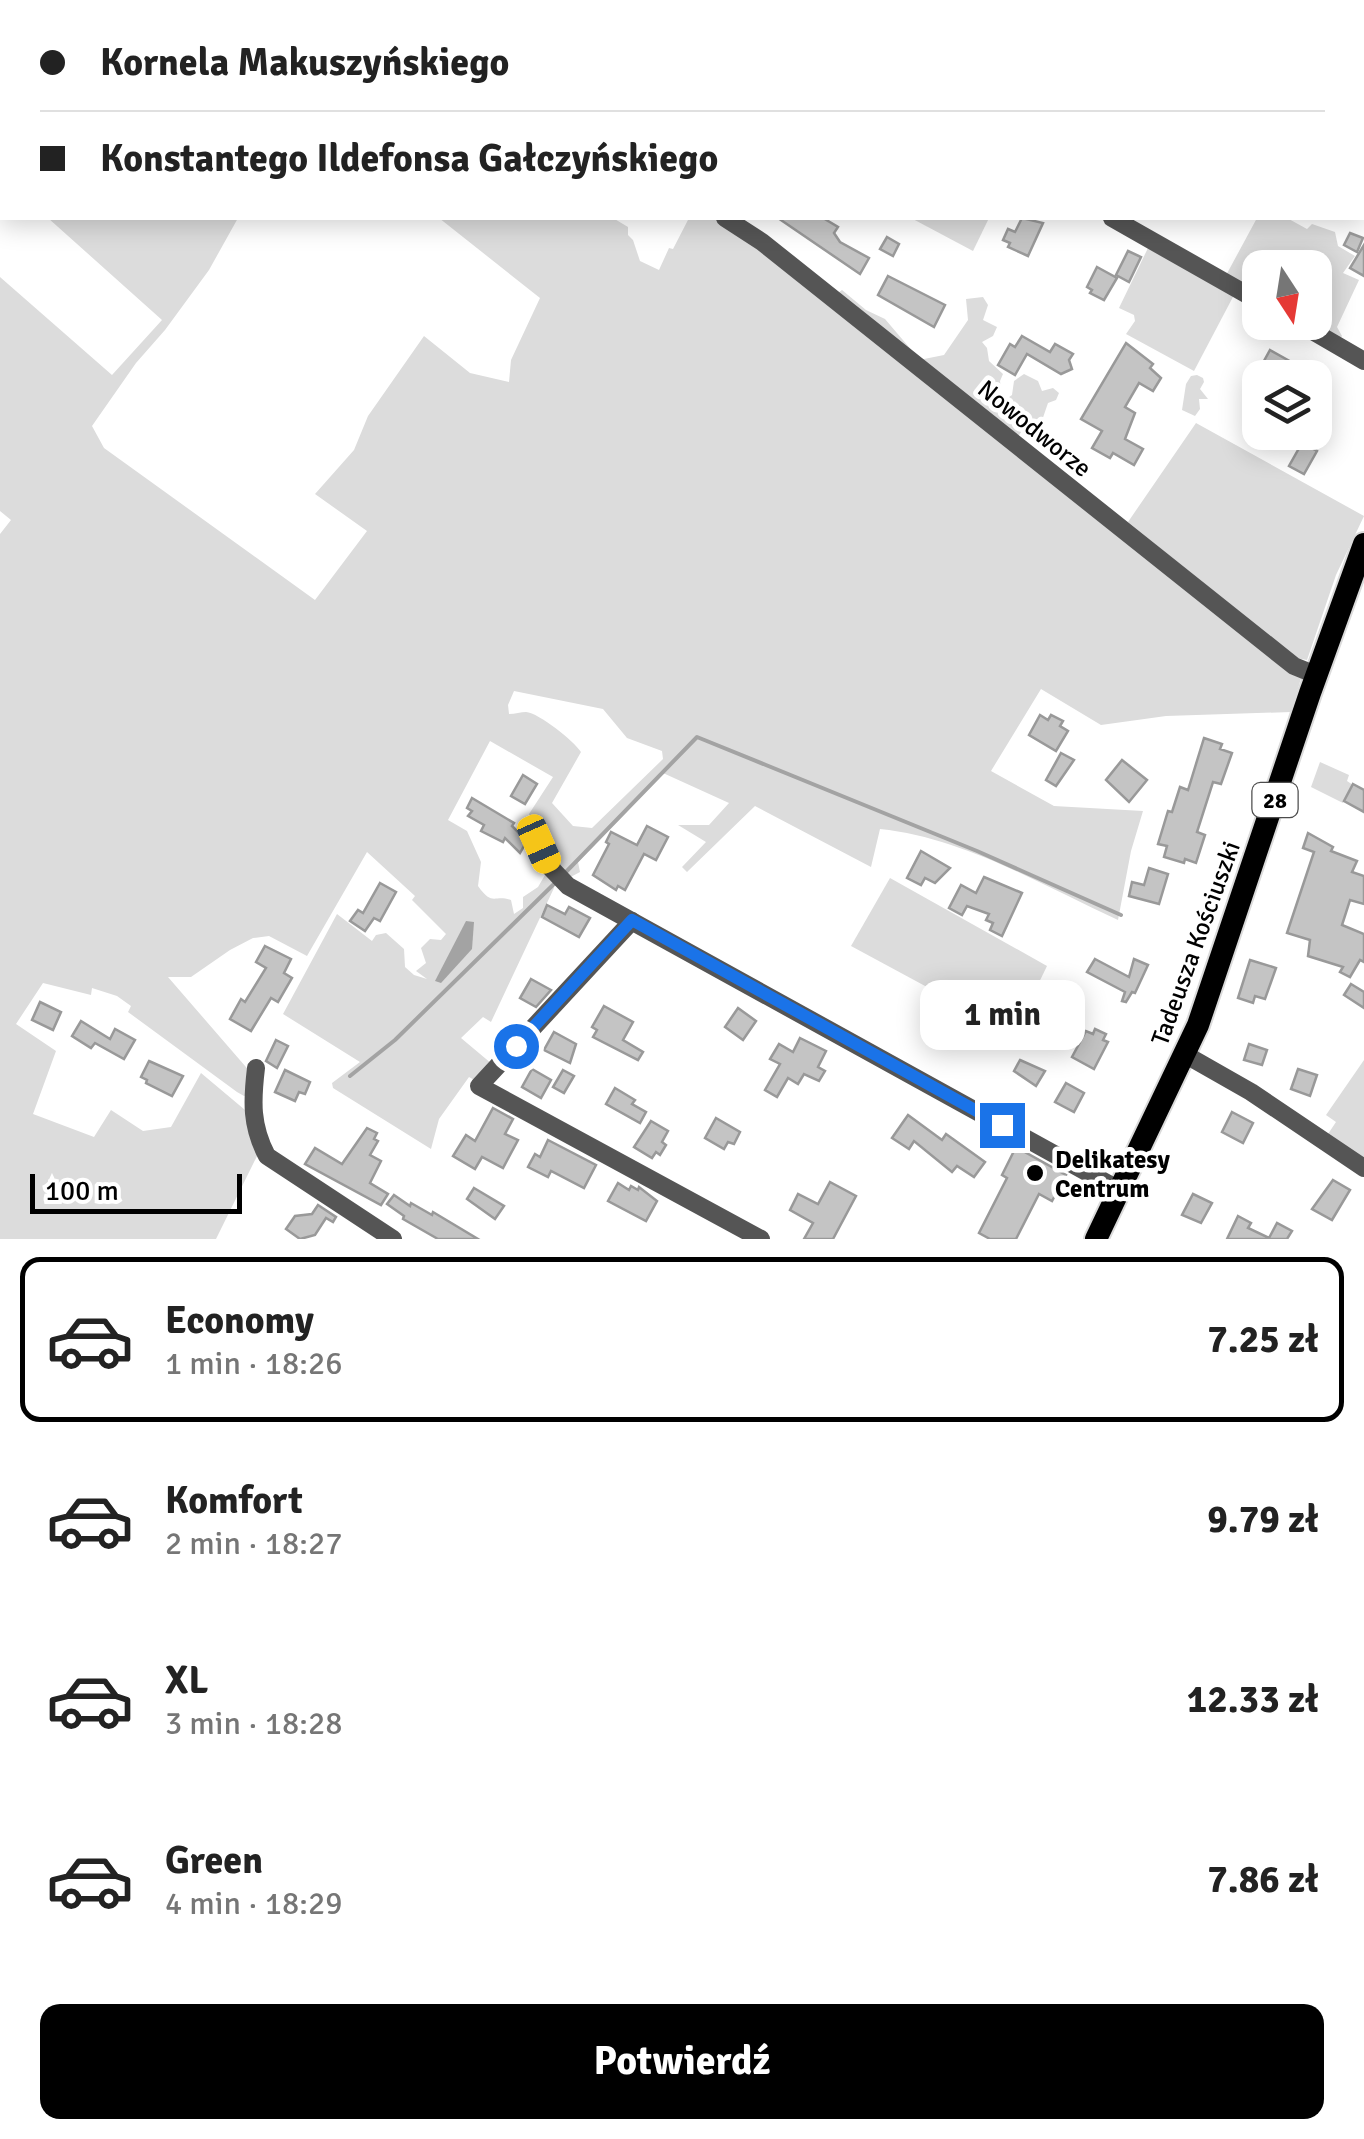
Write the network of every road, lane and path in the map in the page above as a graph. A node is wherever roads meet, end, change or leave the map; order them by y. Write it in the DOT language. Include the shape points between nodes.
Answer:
graph roads {
  1 [pos="728,220"];
  2 [pos="1116,220"];
  3 [pos="1242,292"];
  4 [pos="1329,340"];
  5 [pos="1364,360"];
  6 [pos="1364,544"];
  7 [pos="1316,675"];
  8 [pos="539,844"];
  9 [pos="632,920"];
  10 [pos="1186,1055"];
  11 [pos="256,1068"];
  12 [pos="1364,1168"];
  13 [pos="1121,1190"];
  14 [pos="381,1236"];
  15 [pos="761,1239"];
  16 [pos="1096,1239"];
  1 -- 7 [label="street, Nowodworze" via="1294,666"];
  2 -- 3 [label="street"];
  4 -- 5 [label="street"];
  6 -- 7 [label="main road, Tadeusza Kościuszki / 28"];
  7 -- 10 [label="main road, Tadeusza Kościuszki / 28"];
  8 -- 9 [label="street" via="568,886"];
  9 -- 13 [label="street"];
  9 -- 15 [label="street" via="478,1086"];
  10 -- 12 [label="street"];
  10 -- 13 [label="main road, Tadeusza Kościuszki / 28"];
  11 -- 14 [label="street" via="252,1109 267,1156"];
  13 -- 16 [label="main road, Tadeusza Kościuszki / 28"];
}
